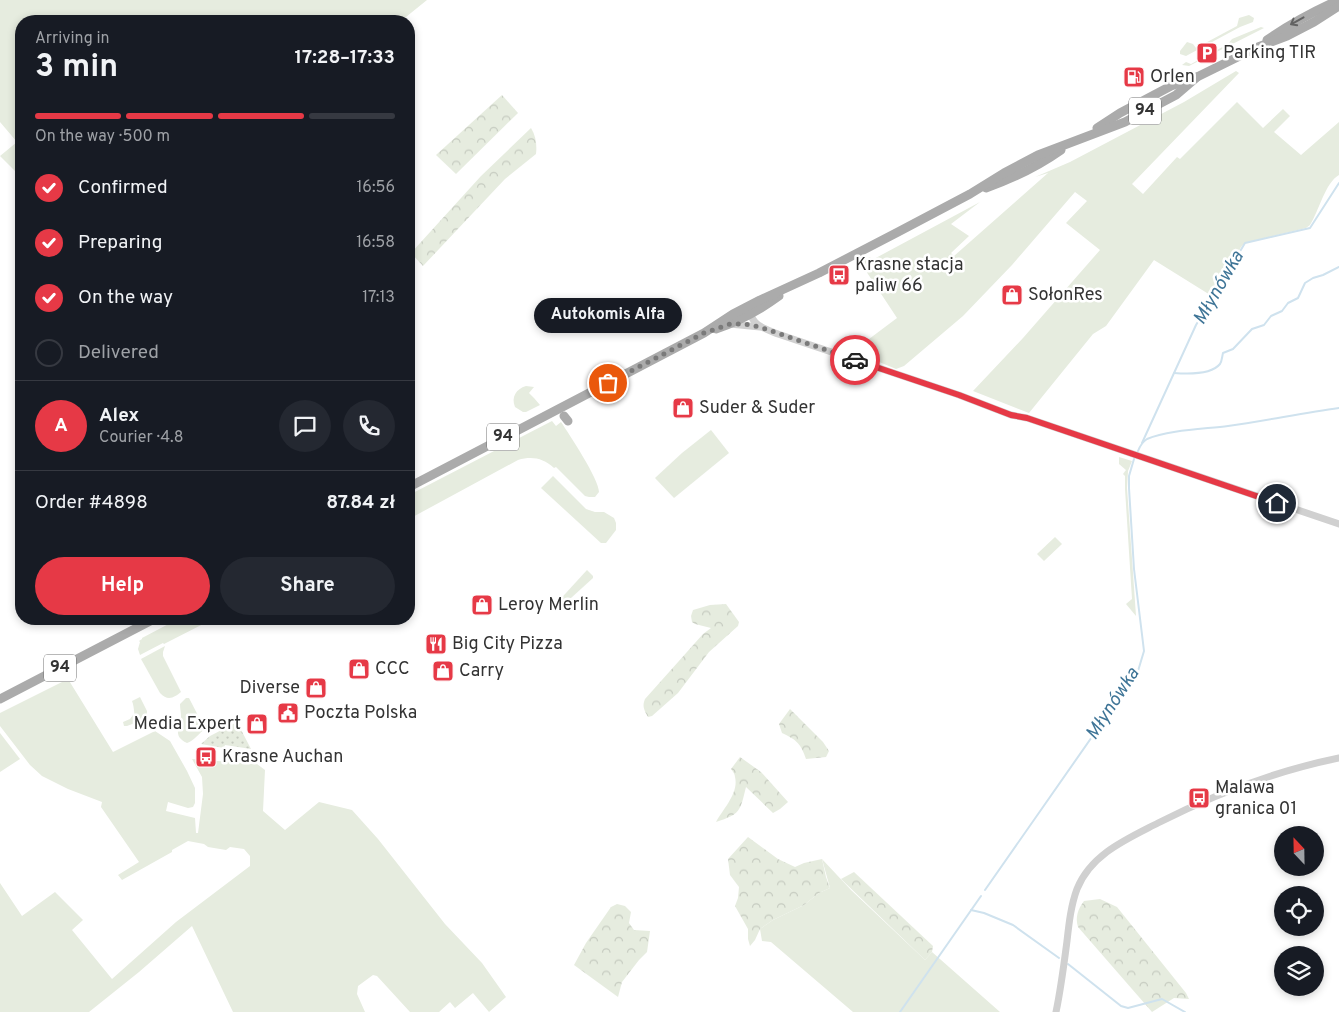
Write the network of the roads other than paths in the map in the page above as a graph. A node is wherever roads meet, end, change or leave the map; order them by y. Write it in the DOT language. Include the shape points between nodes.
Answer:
graph roads {
  1 [pos="1339,0"];
  2 [pos="1339,6"];
  3 [pos="1258,47"];
  4 [pos="795,285"];
  5 [pos="755,303"];
  6 [pos="732,314"];
  7 [pos="750,314"];
  8 [pos="730,324"];
  9 [pos="760,327"];
  10 [pos="704,333"];
  11 [pos="415,484"];
  12 [pos="1339,524"];
  13 [pos="142,625"];
  14 [pos="0,699"];
  15 [pos="1339,758"];
  16 [pos="1056,1012"];
  1 -- 3 [label="main road, 94, one-way" via="1283,29"];
  2 -- 3 [label="main road, 94" via="1287,36"];
  3 -- 4 [label="main road, 94" via="1197,78 1171,86 1120,113 1043,163 970,194"];
  4 -- 5 [label="main road, 94"];
  4 -- 7 [label="main road, 94"];
  5 -- 6 [label="main road, 94"];
  5 -- 7 [label="street"];
  6 -- 7 [label="street"];
  6 -- 10 [label="main road, 94"];
  7 -- 8 [label="main road, 94"];
  7 -- 9 [label="street"];
  8 -- 9 [label="street"];
  8 -- 10 [label="main road, 94"];
  9 -- 12 [label="street"];
  10 -- 11 [label="main road, 94"];
  13 -- 14 [label="main road, 94"];
  15 -- 16 [label="street" via="1282,772 1205,800 1118,844 1096,861 1083,878 1074,900"];
}
